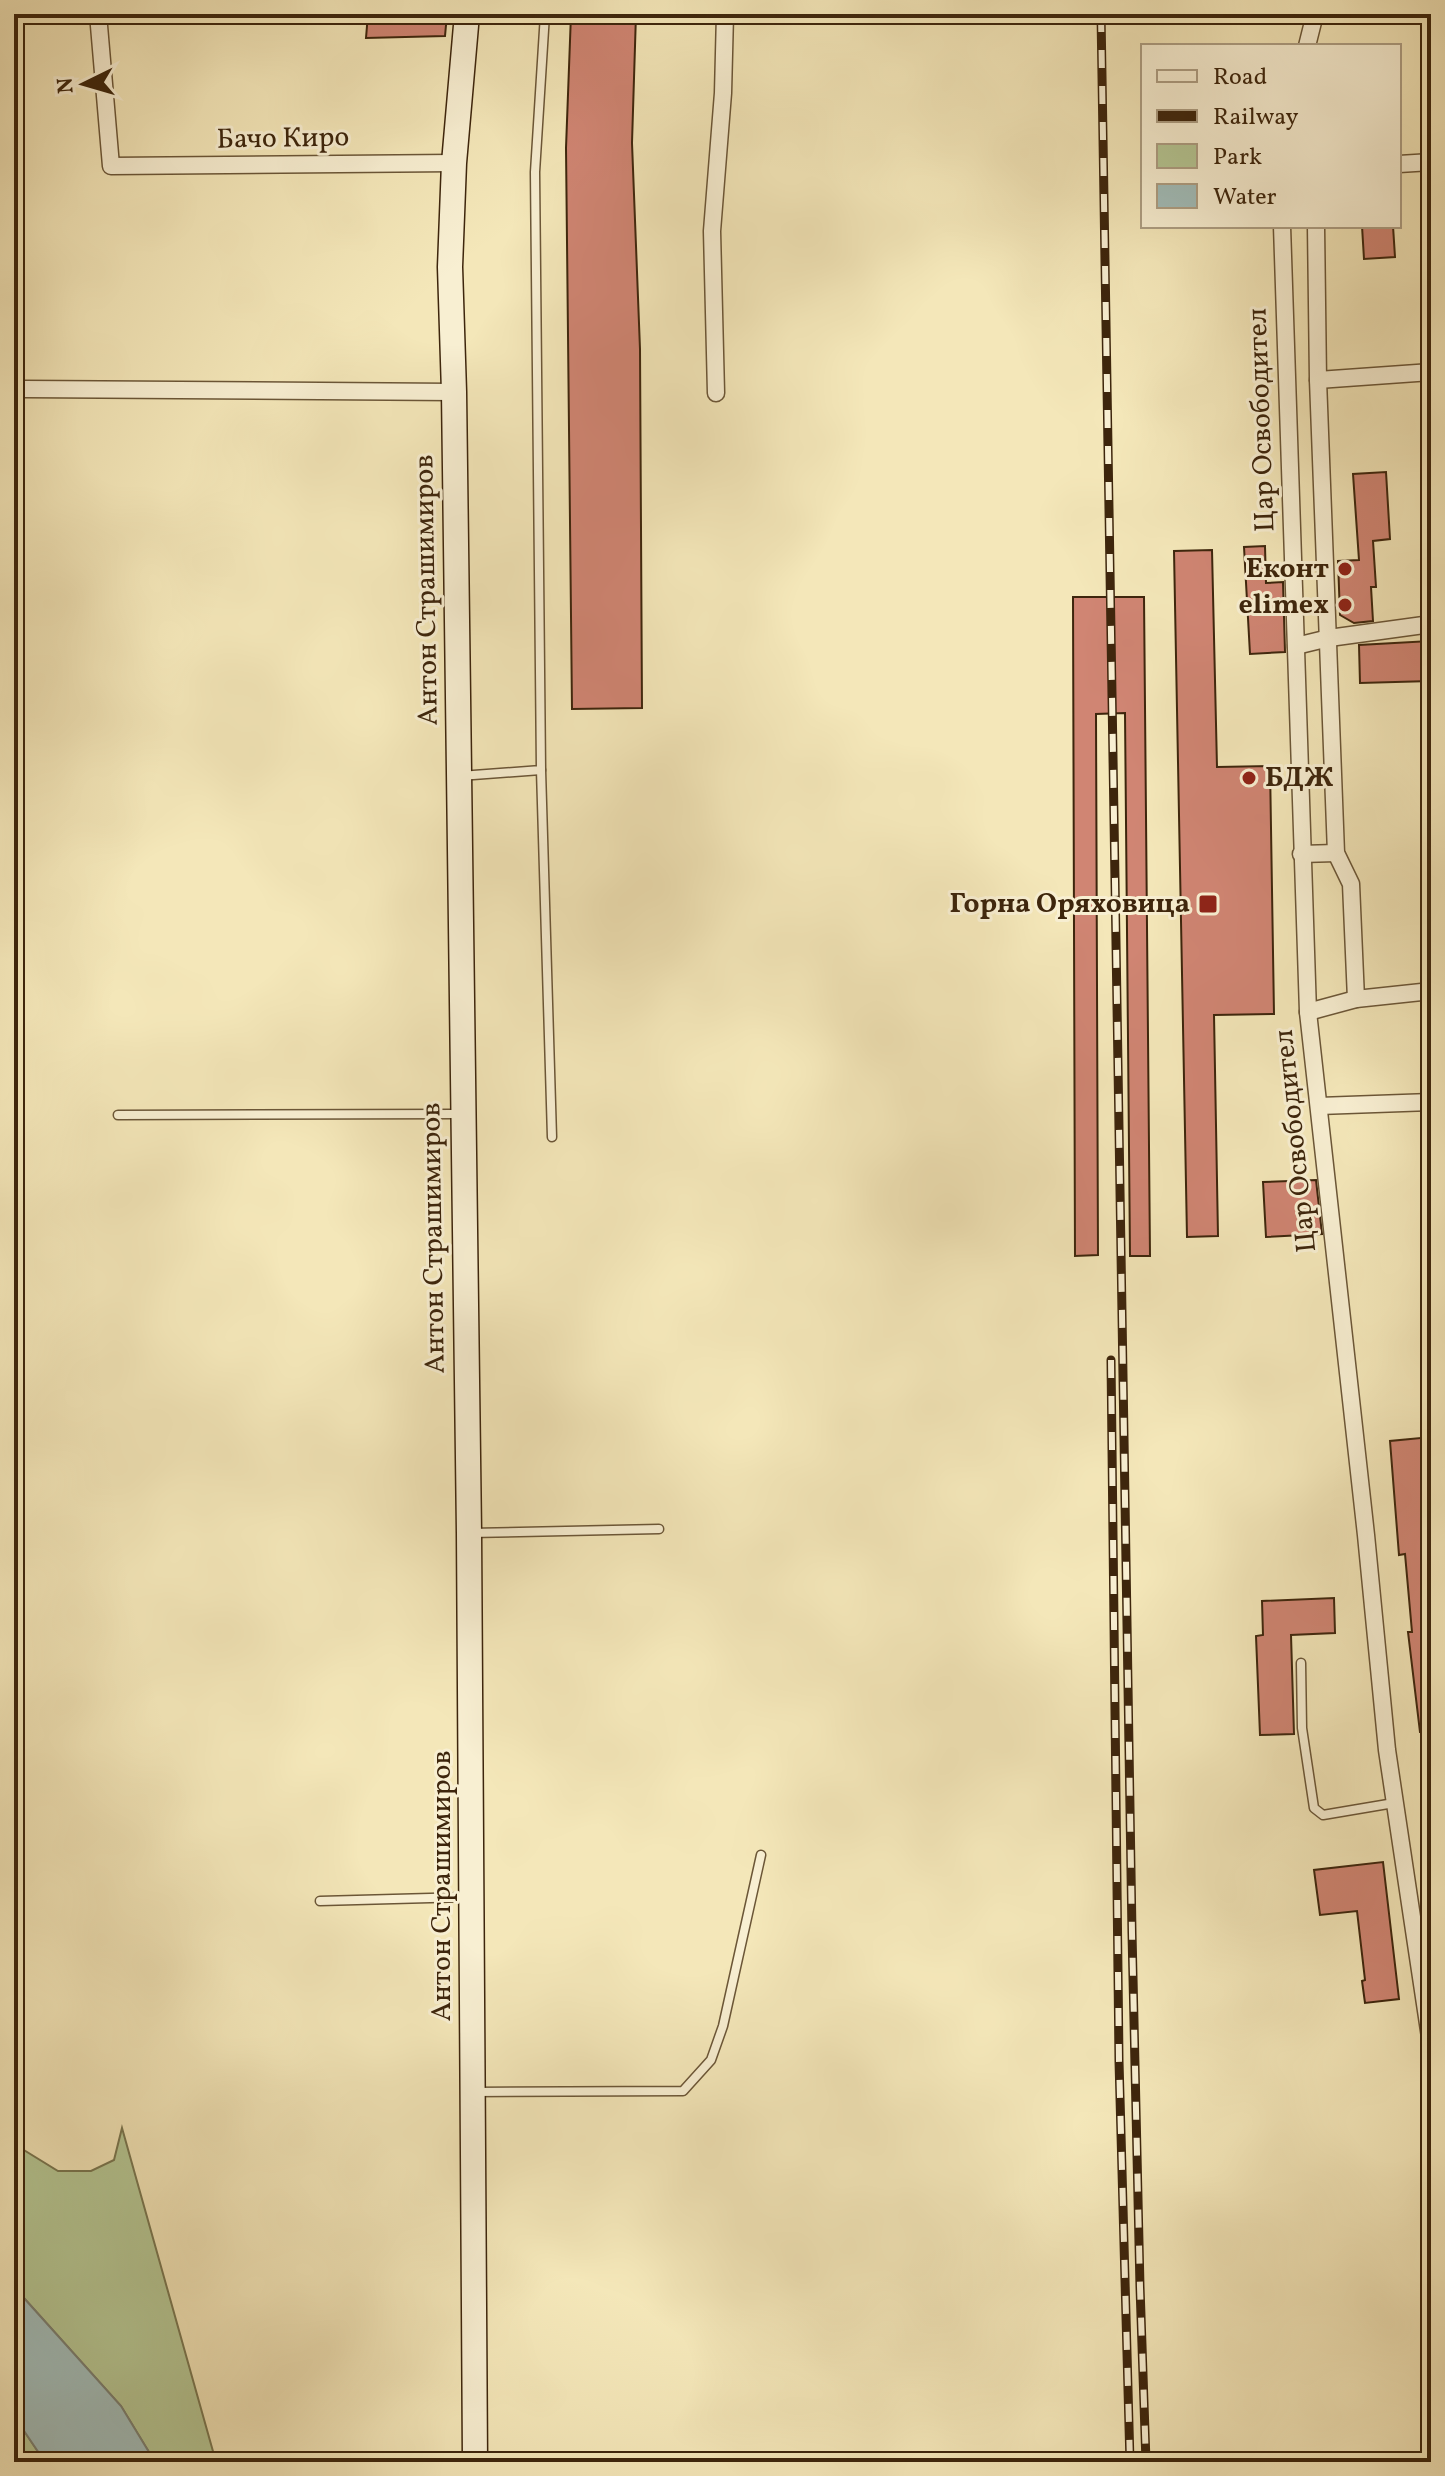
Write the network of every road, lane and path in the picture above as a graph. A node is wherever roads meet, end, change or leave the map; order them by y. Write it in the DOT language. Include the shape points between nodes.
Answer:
graph roads {
  1 [pos="98,14"];
  2 [pos="467,14"];
  3 [pos="545,14"];
  4 [pos="725,14"];
  5 [pos="1315,14"];
  6 [pos="1309,42"];
  7 [pos="1431,162"];
  8 [pos="454,163"];
  9 [pos="1401,164"];
  10 [pos="1282,228"];
  11 [pos="1316,228"];
  12 [pos="1431,372"];
  13 [pos="1318,380"];
  14 [pos="24,389"];
  15 [pos="454,392"];
  16 [pos="716,393"];
  17 [pos="1431,624"];
  18 [pos="1329,638"];
  19 [pos="1296,646"];
  20 [pos="541,770"];
  21 [pos="460,776"];
  22 [pos="1336,853"];
  23 [pos="1301,854"];
  24 [pos="1431,991"];
  25 [pos="1356,999"];
  26 [pos="1308,1012"];
  27 [pos="1431,1102"];
  28 [pos="1319,1106"];
  29 [pos="462,1114"];
  30 [pos="118,1115"];
  31 [pos="552,1137"];
  32 [pos="659,1529"];
  33 [pos="469,1533"];
  34 [pos="1301,1663"];
  35 [pos="1394,1803"];
  36 [pos="761,1855"];
  37 [pos="472,1896"];
  38 [pos="320,1901"];
  39 [pos="1425,1976"];
  40 [pos="1431,2044"];
  41 [pos="473,2092"];
  42 [pos="475,2462"];
  1 -- 8 [label="street, Бачо Киро" via="111,166"];
  2 -- 8 [label="street, Антон Страшимиров"];
  3 -- 20 [label="lane" via="535,172"];
  4 -- 16 [label="street" via="712,231"];
  5 -- 6 [label="street"];
  7 -- 9 [label="street"];
  8 -- 15 [label="street, Антон Страшимиров"];
  10 -- 19 [label="street, Цар Освободител"];
  11 -- 13 [label="street, Цар Освободител"];
  12 -- 13 [label="street"];
  13 -- 18 [label="street, Цар Освободител"];
  14 -- 15 [label="street"];
  15 -- 21 [label="street, Антон Страшимиров"];
  17 -- 18 [label="street"];
  18 -- 19 [label="street"];
  18 -- 22 [label="street, Цар Освободител"];
  19 -- 23 [label="street, Цар Освободител"];
  20 -- 21 [label="lane"];
  20 -- 31 [label="lane"];
  21 -- 29 [label="street, Антон Страшимиров"];
  22 -- 23 [label="street"];
  22 -- 25 [label="street" via="1351,884"];
  23 -- 26 [label="street, Цар Освободител"];
  24 -- 25 [label="street"];
  25 -- 26 [label="street"];
  26 -- 28 [label="street, Цар Освободител"];
  27 -- 28 [label="street"];
  28 -- 35 [label="street, Цар Освободител"];
  29 -- 30 [label="lane"];
  29 -- 33 [label="street, Антон Страшимиров"];
  32 -- 33 [label="lane"];
  33 -- 37 [label="street, Антон Страшимиров"];
  34 -- 35 [label="lane" via="1302,1728 1314,1808 1323,1815"];
  35 -- 39 [label="street, Цар Освободител"];
  36 -- 41 [label="lane" via="723,2026 711,2060 683,2091"];
  37 -- 38 [label="lane"];
  37 -- 41 [label="street, Антон Страшимиров"];
  39 -- 40 [label="street, Цар Освободител"];
  41 -- 42 [label="street, Антон Страшимиров"];
}
